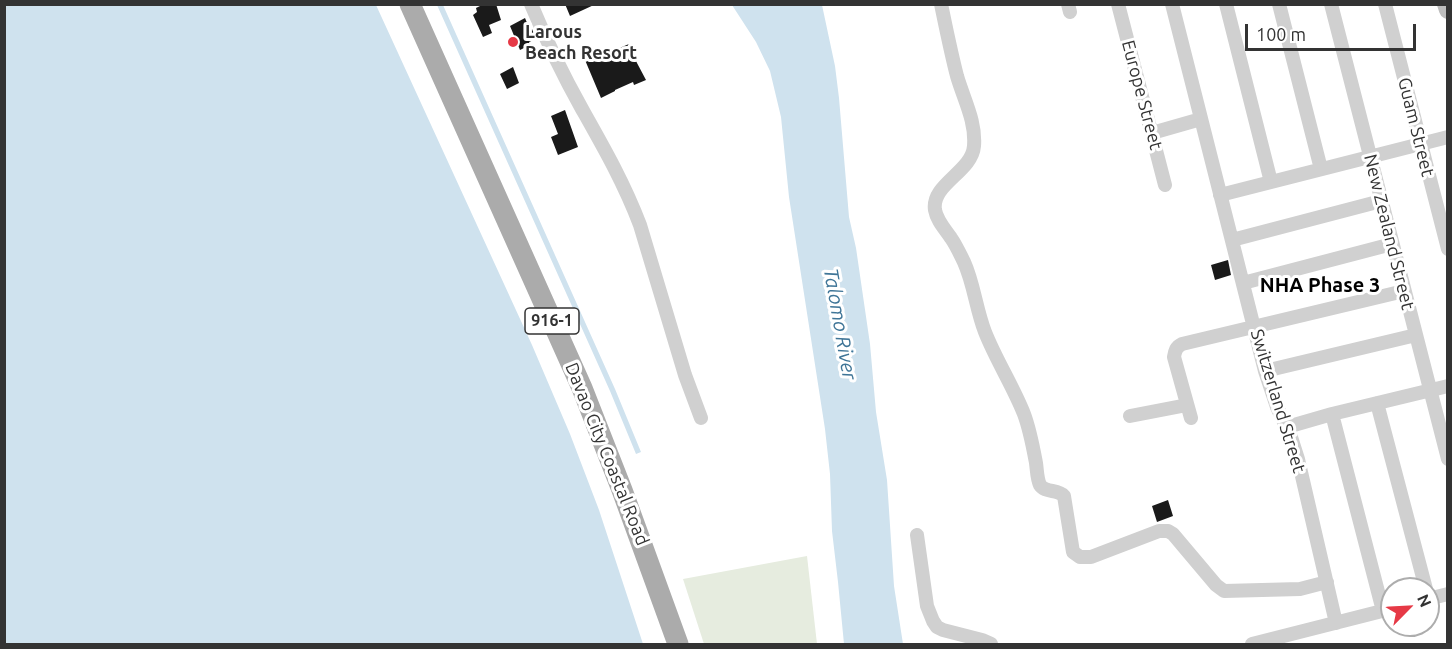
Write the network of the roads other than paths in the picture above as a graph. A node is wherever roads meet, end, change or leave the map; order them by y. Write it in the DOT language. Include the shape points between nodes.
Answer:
graph roads {
  1 [pos="410,4"];
  2 [pos="531,4"];
  3 [pos="941,4"];
  4 [pos="1118,4"];
  5 [pos="1172,4"];
  6 [pos="1226,4"];
  7 [pos="1279,4"];
  8 [pos="1331,4"];
  9 [pos="1385,4"];
  10 [pos="1446,4"];
  11 [pos="1448,10"];
  12 [pos="1201,119"];
  13 [pos="1152,133"];
  14 [pos="1448,136"];
  15 [pos="1420,143"];
  16 [pos="1370,156"];
  17 [pos="1321,169"];
  18 [pos="1271,182"];
  19 [pos="1165,185"];
  20 [pos="1220,195"];
  21 [pos="1382,201"];
  22 [pos="1232,240"];
  23 [pos="1392,244"];
  24 [pos="1448,249"];
  25 [pos="1243,283"];
  26 [pos="1404,291"];
  27 [pos="1254,327"];
  28 [pos="1416,335"];
  29 [pos="1265,371"];
  30 [pos="1448,386"];
  31 [pos="1430,390"];
  32 [pos="1377,403"];
  33 [pos="1332,414"];
  34 [pos="1130,416"];
  35 [pos="701,418"];
  36 [pos="1287,427"];
  37 [pos="1448,459"];
  38 [pos="918,535"];
  39 [pos="1422,577"];
  40 [pos="1326,582"];
  41 [pos="1380,582"];
  42 [pos="1380,612"];
  43 [pos="1336,623"];
  44 [pos="678,645"];
  45 [pos="991,645"];
  46 [pos="1252,645"];
  1 -- 44 [label="main road, Davao City Coastal Road / 916-1" via="582,388"];
  2 -- 35 [label="street" via="631,203"];
  3 -- 40 [label="street" via="957,78 970,111 974,150 937,195 935,212 968,272 989,342 1024,415 1039,483 1045,490 1064,496 1073,552 1091,557 1168,531 1224,591 1300,589"];
  4 -- 13 [label="street, Europe Street"];
  5 -- 12 [label="street, Switzerland Street"];
  6 -- 18 [label="street"];
  7 -- 17 [label="street"];
  8 -- 16 [label="street, New Zealand Street"];
  9 -- 15 [label="street, Guam Street"];
  10 -- 11 [label="street"];
  12 -- 13 [label="street"];
  12 -- 20 [label="street, Switzerland Street"];
  13 -- 19 [label="street, Europe Street"];
  14 -- 15 [label="street"];
  15 -- 16 [label="street"];
  15 -- 24 [label="street, Guam Street"];
  16 -- 17 [label="street"];
  16 -- 21 [label="street, New Zealand Street"];
  17 -- 18 [label="street"];
  18 -- 20 [label="street"];
  20 -- 22 [label="street, Switzerland Street"];
  21 -- 22 [label="street"];
  21 -- 23 [label="street, New Zealand Street"];
  22 -- 25 [label="street, Switzerland Street"];
  23 -- 25 [label="street"];
  23 -- 26 [label="street, New Zealand Street"];
  25 -- 27 [label="street, Switzerland Street"];
  26 -- 27 [label="street"];
  26 -- 28 [label="street, New Zealand Street"];
  27 -- 29 [label="street, Switzerland Street"];
  27 -- 34 [label="street" via="1177,347 1175,365 1189,411"];
  28 -- 29 [label="street"];
  28 -- 31 [label="street, New Zealand Street"];
  29 -- 36 [label="street, Switzerland Street"];
  30 -- 31 [label="street"];
  31 -- 32 [label="street"];
  31 -- 37 [label="street, New Zealand Street"];
  32 -- 33 [label="street"];
  32 -- 39 [label="street"];
  33 -- 36 [label="street"];
  33 -- 41 [label="street"];
  36 -- 40 [label="street, Switzerland Street"];
  38 -- 45 [label="street" via="927,606 933,621 943,630"];
  40 -- 43 [label="street, Switzerland Street"];
  42 -- 43 [label="street"];
  43 -- 46 [label="street"];
}
